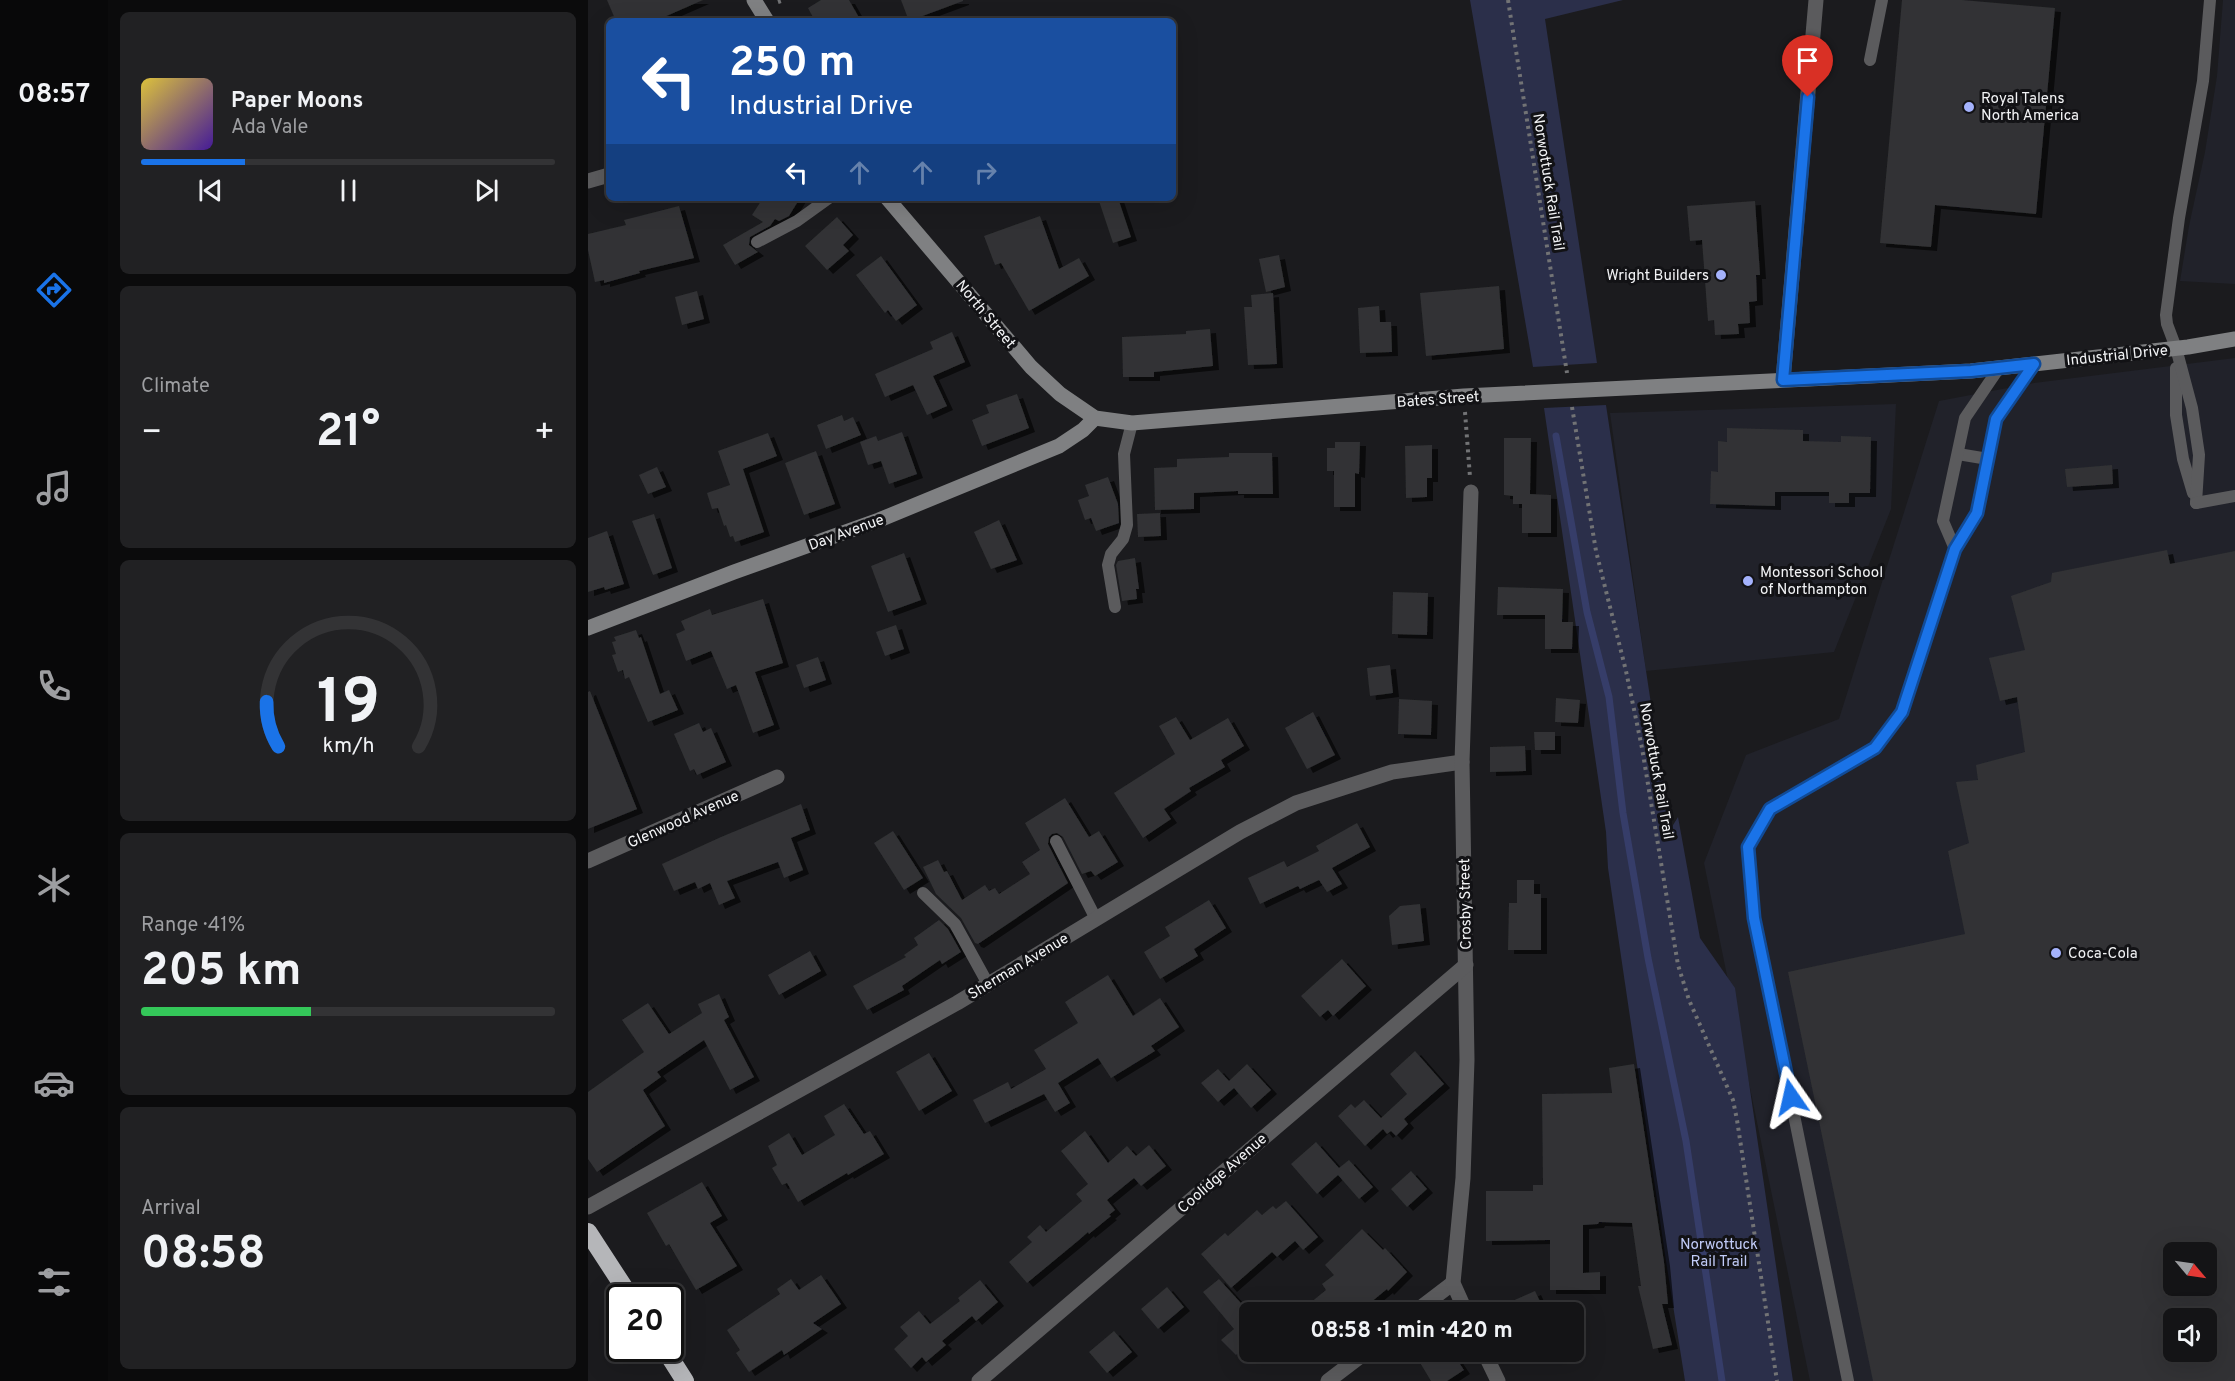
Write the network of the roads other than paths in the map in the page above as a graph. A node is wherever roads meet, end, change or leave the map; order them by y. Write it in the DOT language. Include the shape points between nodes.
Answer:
graph roads {
  1 [pos="754,0"];
  2 [pos="1816,0"];
  3 [pos="1882,0"];
  4 [pos="2210,0"];
  5 [pos="764,18"];
  6 [pos="1870,60"];
  7 [pos="606,176"];
  8 [pos="588,181"];
  9 [pos="825,201"];
  10 [pos="890,201"];
  11 [pos="757,242"];
  12 [pos="2235,339"];
  13 [pos="2176,348"];
  14 [pos="2034,364"];
  15 [pos="1999,368"];
  16 [pos="1783,380"];
  17 [pos="1095,418"];
  18 [pos="1132,423"];
  19 [pos="1958,454"];
  20 [pos="1988,459"];
  21 [pos="1471,492"];
  22 [pos="2235,495"];
  23 [pos="1955,549"];
  24 [pos="1115,608"];
  25 [pos="588,628"];
  26 [pos="1462,762"];
  27 [pos="777,777"];
  28 [pos="1056,841"];
  29 [pos="588,861"];
  30 [pos="923,893"];
  31 [pos="1096,919"];
  32 [pos="1466,965"];
  33 [pos="988,984"];
  34 [pos="588,1207"];
  35 [pos="588,1232"];
  36 [pos="1453,1283"];
  37 [pos="622,1284"];
  38 [pos="1428,1302"];
  39 [pos="1462,1302"];
  40 [pos="673,1362"];
  41 [pos="1353,1362"];
  42 [pos="1489,1362"];
  43 [pos="685,1381"];
  44 [pos="979,1381"];
  45 [pos="1328,1381"];
  46 [pos="1498,1381"];
  47 [pos="1848,1381"];
  1 -- 5 [label="street"];
  2 -- 16 [label="street"];
  3 -- 6 [label="lane"];
  4 -- 13 [label="lane" via="2203,81 2166,315"];
  7 -- 8 [label="street"];
  9 -- 11 [label="lane"];
  10 -- 17 [label="street, North Street" via="1031,367 1060,394"];
  12 -- 13 [label="street, Industrial Drive"];
  13 -- 14 [label="street, Industrial Drive"];
  13 -- 22 [label="lane" via="2176,415 2196,503"];
  14 -- 15 [label="street, Industrial Drive"];
  14 -- 20 [label="lane" via="1996,419"];
  15 -- 16 [label="street, Industrial Drive"];
  15 -- 19 [label="lane" via="1965,418"];
  16 -- 18 [label="street, Bates Street" via="1464,396"];
  17 -- 18 [label="street, Bates Street"];
  17 -- 25 [label="street, Day Avenue" via="1049,450 879,520"];
  18 -- 24 [label="lane" via="1124,454 1127,525 1108,565"];
  19 -- 20 [label="lane"];
  19 -- 23 [label="lane" via="1943,521"];
  20 -- 23 [label="lane" via="1977,513"];
  21 -- 26 [label="street, Crosby Street"];
  23 -- 47 [label="lane" via="1902,712 1875,748 1770,809 1748,847 1754,918"];
  26 -- 31 [label="street, Sherman Avenue" via="1392,772 1296,803 1240,832"];
  26 -- 32 [label="street, Crosby Street"];
  27 -- 29 [label="street, Glenwood Avenue"];
  28 -- 31 [label="lane"];
  30 -- 33 [label="lane" via="955,924"];
  31 -- 33 [label="street, Sherman Avenue"];
  32 -- 36 [label="street, Crosby Street" via="1463,1178"];
  32 -- 44 [label="street, Coolidge Avenue"];
  33 -- 34 [label="street, Sherman Avenue"];
  35 -- 37 [label="highway"];
  36 -- 38 [label="street"];
  36 -- 39 [label="street, Crosby Street"];
  40 -- 43 [label="highway"];
  41 -- 45 [label="street"];
  42 -- 46 [label="street"];
}
